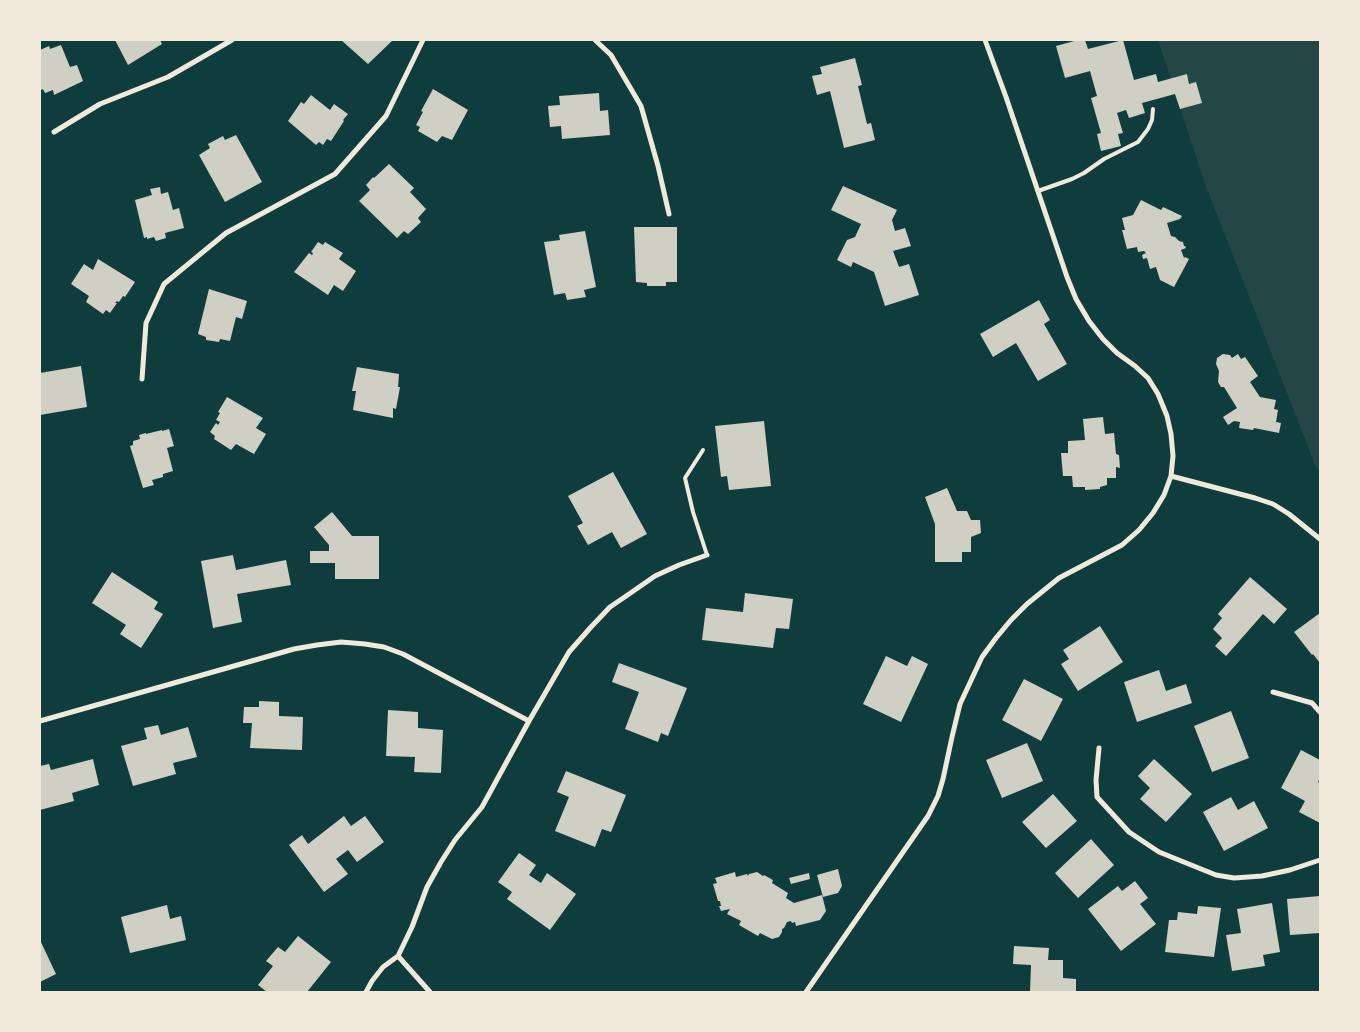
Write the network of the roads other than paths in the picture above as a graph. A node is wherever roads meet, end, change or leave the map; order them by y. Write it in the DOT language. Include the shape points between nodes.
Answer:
graph roads {
  1 [pos="232,40"];
  2 [pos="423,40"];
  3 [pos="595,40"];
  4 [pos="985,40"];
  5 [pos="1153,108"];
  6 [pos="54,132"];
  7 [pos="1038,191"];
  8 [pos="669,214"];
  9 [pos="142,378"];
  10 [pos="704,450"];
  11 [pos="1171,476"];
  12 [pos="1320,539"];
  13 [pos="707,555"];
  14 [pos="1273,692"];
  15 [pos="1320,712"];
  16 [pos="40,721"];
  17 [pos="529,721"];
  18 [pos="1099,748"];
  19 [pos="1320,860"];
  20 [pos="398,956"];
  21 [pos="366,992"];
  22 [pos="430,992"];
  23 [pos="806,992"];
  1 -- 6 [label="street" via="168,77 100,104"];
  2 -- 9 [label="street" via="386,116 335,174 226,233 164,284 146,323"];
  3 -- 8 [label="street" via="611,55 641,106"];
  4 -- 7 [label="street"];
  5 -- 7 [label="lane" via="1152,120 1138,142 1072,179"];
  7 -- 11 [label="street" via="1067,277 1089,321 1117,353 1148,378 1158,394 1168,416 1171,434"];
  10 -- 13 [label="lane" via="685,478"];
  11 -- 12 [label="street" via="1273,504"];
  11 -- 23 [label="street" via="1164,495 1139,530 1122,545 1075,568 1044,589 1011,620 982,657 960,704 943,779 928,816"];
  13 -- 17 [label="street" via="654,576 610,608 569,652"];
  14 -- 15 [label="street" via="1312,703"];
  16 -- 17 [label="street" via="294,649 341,642 384,647 403,654"];
  17 -- 20 [label="street" via="482,807 456,840 427,887"];
  18 -- 19 [label="street" via="1097,796 1129,832 1159,852 1216,875 1234,878 1262,876"];
  20 -- 21 [label="street" via="383,967"];
  20 -- 22 [label="street"];
}
